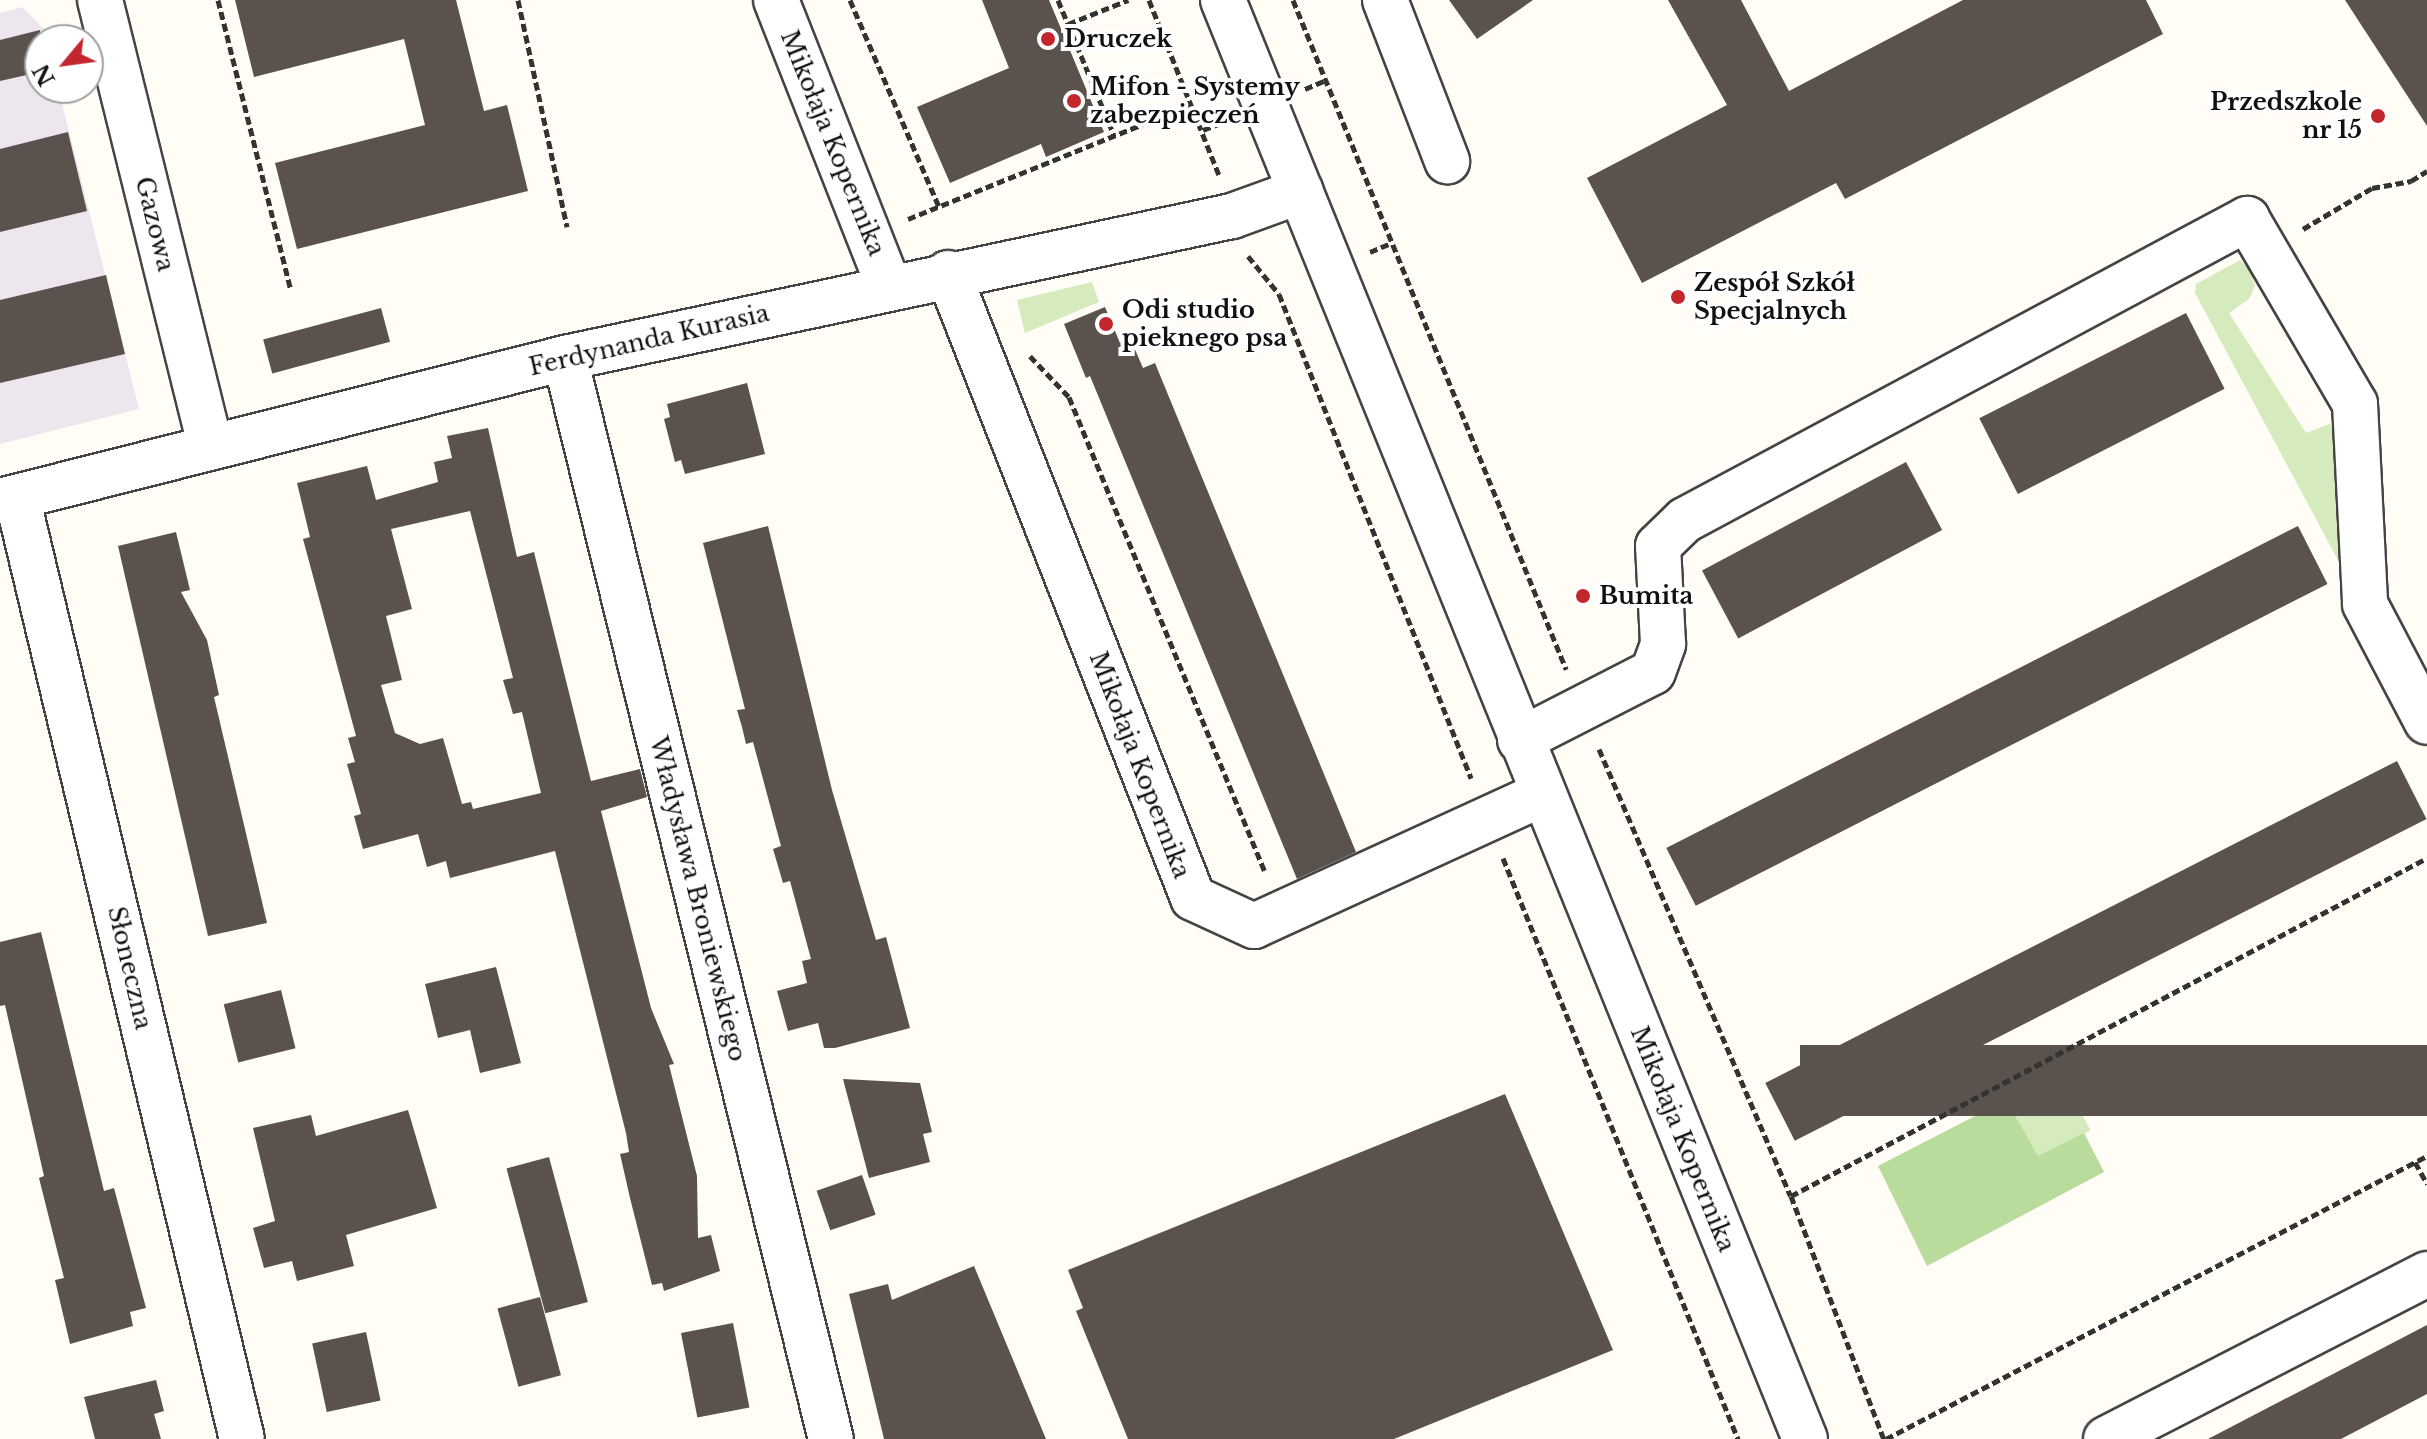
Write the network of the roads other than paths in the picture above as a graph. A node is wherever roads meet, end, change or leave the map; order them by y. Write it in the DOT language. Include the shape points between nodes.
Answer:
graph roads {
  1 [pos="100,0"];
  2 [pos="776,0"];
  3 [pos="1223,0"];
  4 [pos="1385,0"];
  5 [pos="1447,161"];
  6 [pos="1301,191"];
  7 [pos="948,273"];
  8 [pos="889,287"];
  9 [pos="565,358"];
  10 [pos="211,447"];
  11 [pos="9,499"];
  12 [pos="2427,722"];
  13 [pos="1520,740"];
  14 [pos="1542,794"];
  15 [pos="2427,1274"];
  16 [pos="242,1439"];
  17 [pos="831,1439"];
  18 [pos="1805,1439"];
  19 [pos="2106,1439"];
  1 -- 10 [label="street, Gazowa"];
  2 -- 8 [label="street, Mikołaja Kopernika"];
  3 -- 6 [label="street, Mikołaja Kopernika"];
  4 -- 5 [label="street"];
  6 -- 7 [label="street, Ferdynanda Kurasia" via="1232,216"];
  6 -- 13 [label="street, Mikołaja Kopernika"];
  7 -- 8 [label="street, Ferdynanda Kurasia"];
  7 -- 14 [label="street, Mikołaja Kopernika" via="1193,898 1254,926"];
  8 -- 9 [label="street, Ferdynanda Kurasia"];
  9 -- 10 [label="street, Ferdynanda Kurasia"];
  9 -- 17 [label="street, Władysława Broniewskiego"];
  10 -- 11 [label="street, Ferdynanda Kurasia"];
  11 -- 16 [label="street, Słoneczna"];
  12 -- 13 [label="street" via="2365,604 2355,404 2247,219 1685,520 1658,546 1663,644 1653,672"];
  13 -- 14 [label="street, Mikołaja Kopernika"];
  14 -- 18 [label="street, Mikołaja Kopernika"];
  15 -- 19 [label="street"];
}
